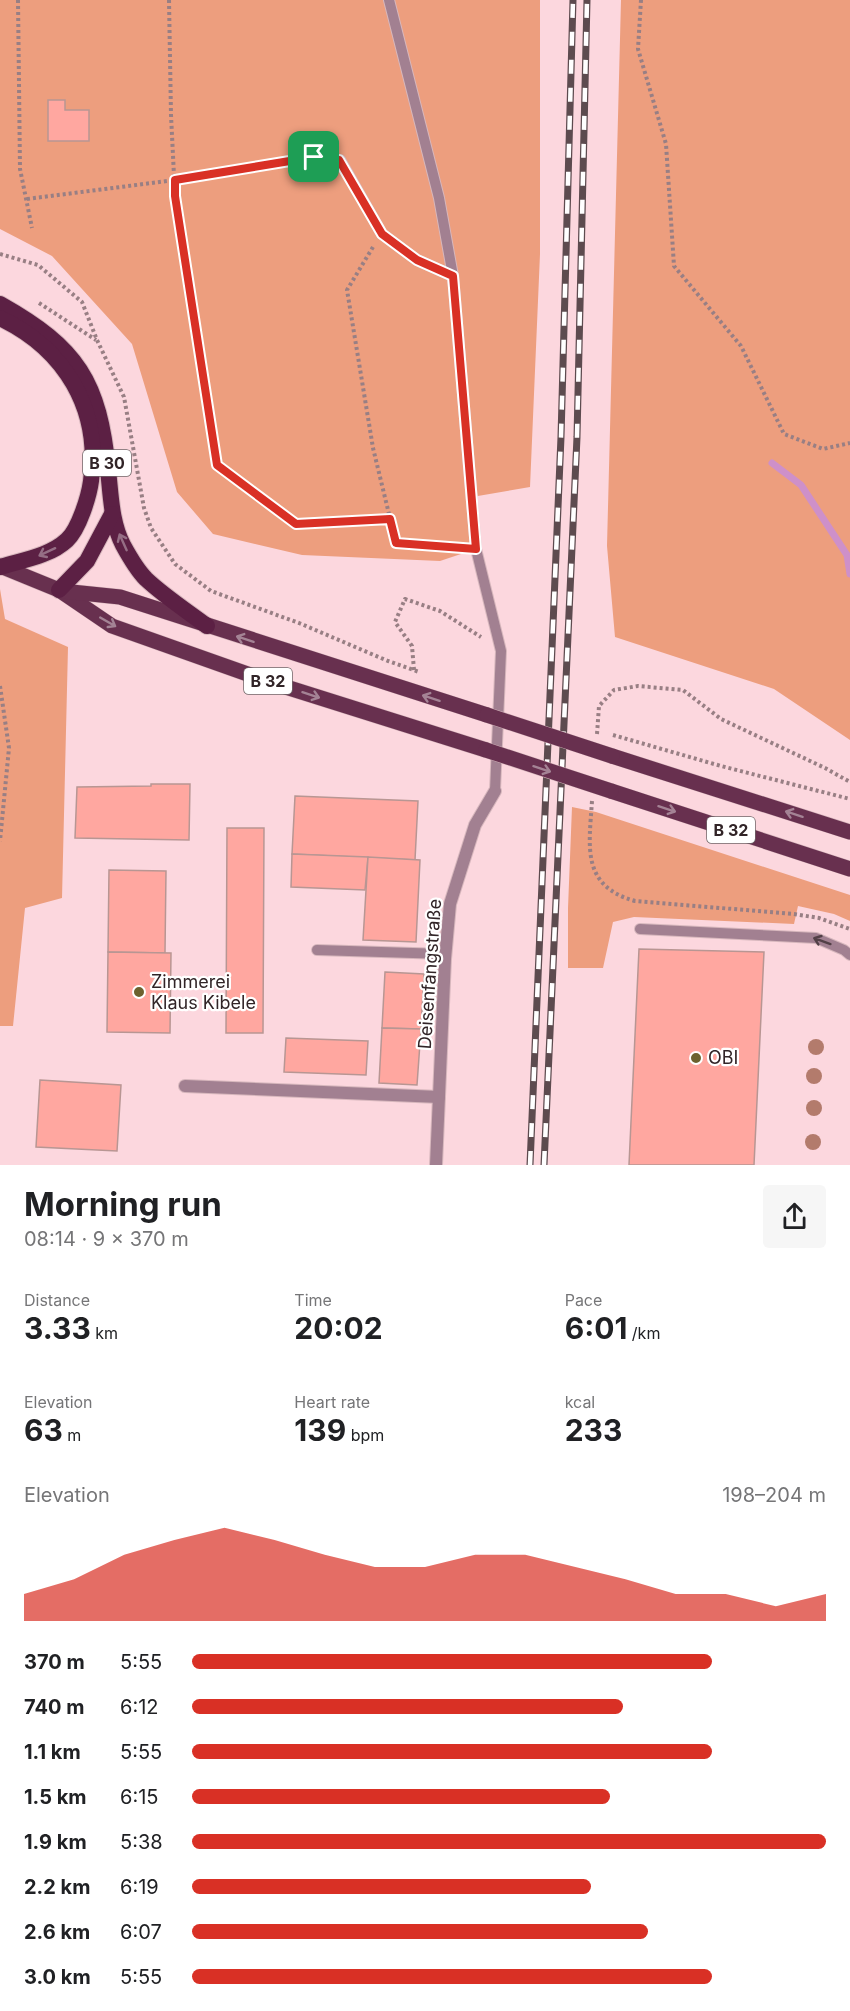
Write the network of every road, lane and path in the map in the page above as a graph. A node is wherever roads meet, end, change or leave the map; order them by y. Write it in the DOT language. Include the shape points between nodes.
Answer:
graph roads {
  1 [pos="18,0"];
  2 [pos="169,0"];
  3 [pos="389,0"];
  4 [pos="641,0"];
  5 [pos="339,160"];
  6 [pos="175,180"];
  7 [pos="27,199"];
  8 [pos="32,228"];
  9 [pos="382,234"];
  10 [pos="0,254"];
  11 [pos="453,276"];
  12 [pos="40,303"];
  13 [pos="0,304"];
  14 [pos="0,318"];
  15 [pos="97,340"];
  16 [pos="850,443"];
  17 [pos="112,514"];
  18 [pos="390,519"];
  19 [pos="476,549"];
  20 [pos="0,566"];
  21 [pos="59,590"];
  22 [pos="207,626"];
  23 [pos="501,651"];
  24 [pos="414,670"];
  25 [pos="425,674"];
  26 [pos="0,686"];
  27 [pos="612,735"];
  28 [pos="495,791"];
  29 [pos="850,799"];
  30 [pos="850,832"];
  31 [pos="0,841"];
  32 [pos="850,869"];
  33 [pos="640,929"];
  34 [pos="317,950"];
  35 [pos="445,954"];
  36 [pos="850,955"];
  37 [pos="185,1086"];
  38 [pos="440,1097"];
  39 [pos="436,1165"];
  1 -- 7 [label="path" via="20,169"];
  2 -- 6 [label="path"];
  3 -- 11 [label="lane" via="439,198"];
  4 -- 16 [label="path" via="638,49 666,144 674,266 741,346 784,434 823,448"];
  5 -- 6 [label="path" via="314,157"];
  5 -- 9 [label="lane"];
  6 -- 7 [label="path"];
  6 -- 18 [label="path" via="217,465 296,524"];
  7 -- 8 [label="path"];
  9 -- 11 [label="lane" via="417,260"];
  9 -- 18 [label="path" via="347,290 373,448"];
  10 -- 15 [label="path" via="38,265 82,302"];
  11 -- 19 [label="lane"];
  12 -- 15 [label="path"];
  13 -- 17 [label="highway, B 30" via="58,344 88,383 101,419"];
  14 -- 20 [label="highway, one-way" via="49,351 66,370 86,407 93,451 90,493 69,539 47,553"];
  15 -- 24 [label="path" via="124,398 151,528 175,564 211,591"];
  17 -- 21 [label="highway" via="87,561"];
  22 -- 17 [label="highway, B 30, one-way" via="145,578 122,542"];
  18 -- 19 [label="path" via="396,543"];
  19 -- 23 [label="lane"];
  20 -- 21 [label="main road, B 32"];
  21 -- 22 [label="main road, B 32" via="120,597"];
  21 -- 32 [label="main road, B 32, one-way, bridge" via="112,626 270,682"];
  30 -- 22 [label="main road, B 32, one-way, bridge"];
  23 -- 24 [label="path" via="440,610 405,599 395,622 412,645"];
  23 -- 28 [label="lane"];
  24 -- 25 [label="path"];
  26 -- 31 [label="path" via="9,748"];
  27 -- 29 [label="path"];
  28 -- 35 [label="street, Deisenfangstraße" via="475,825 450,904"];
  36 -- 33 [label="lane, one-way" via="816,938"];
  34 -- 35 [label="lane"];
  35 -- 38 [label="street, Deisenfangstraße"];
  37 -- 38 [label="street"];
  38 -- 39 [label="street, Deisenfangstraße"];
}
